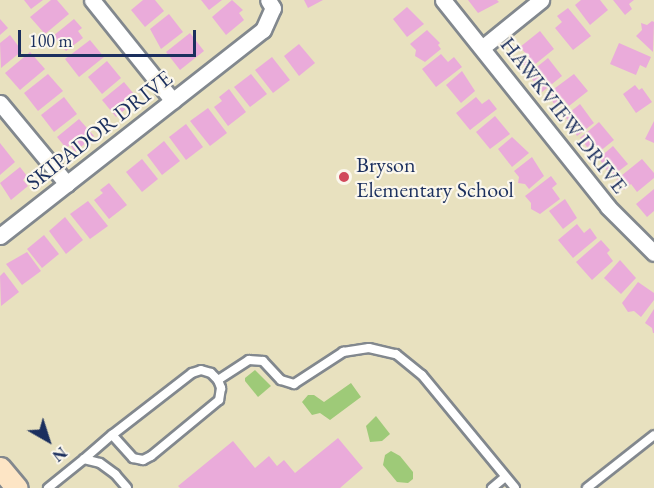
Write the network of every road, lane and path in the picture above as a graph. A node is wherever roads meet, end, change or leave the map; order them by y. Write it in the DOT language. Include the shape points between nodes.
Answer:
graph roads {
  1 [pos="92,0"];
  2 [pos="443,0"];
  3 [pos="541,0"];
  4 [pos="270,4"];
  5 [pos="483,47"];
  6 [pos="173,101"];
  7 [pos="0,103"];
  8 [pos="68,184"];
  9 [pos="0,236"];
  10 [pos="654,253"];
  11 [pos="218,380"];
  12 [pos="112,435"];
  13 [pos="654,435"];
  14 [pos="84,459"];
  15 [pos="0,468"];
  16 [pos="505,477"];
  17 [pos="17,488"];
  18 [pos="48,488"];
  19 [pos="127,488"];
  20 [pos="492,488"];
  21 [pos="514,488"];
  22 [pos="587,488"];
  1 -- 6 [label="street"];
  2 -- 5 [label="street, HAWKVIEW DRIVE"];
  3 -- 5 [label="street"];
  4 -- 6 [label="street, SKIPADOR DRIVE" via="263,30"];
  5 -- 10 [label="street, HAWKVIEW DRIVE" via="608,207"];
  6 -- 8 [label="street, SKIPADOR DRIVE"];
  7 -- 8 [label="street"];
  8 -- 9 [label="street, SKIPADOR DRIVE"];
  11 -- 12 [label="lane" via="201,370 192,374"];
  11 -- 12 [label="lane" via="219,400 151,456 143,460 133,458"];
  11 -- 16 [label="lane" via="240,364 257,359 281,380 294,384 343,352 382,349 404,358 422,375"];
  12 -- 14 [label="lane"];
  13 -- 22 [label="lane"];
  14 -- 18 [label="lane"];
  14 -- 19 [label="lane" via="100,463"];
  15 -- 17 [label="main road"];
  16 -- 20 [label="lane"];
  16 -- 21 [label="lane"];
}
